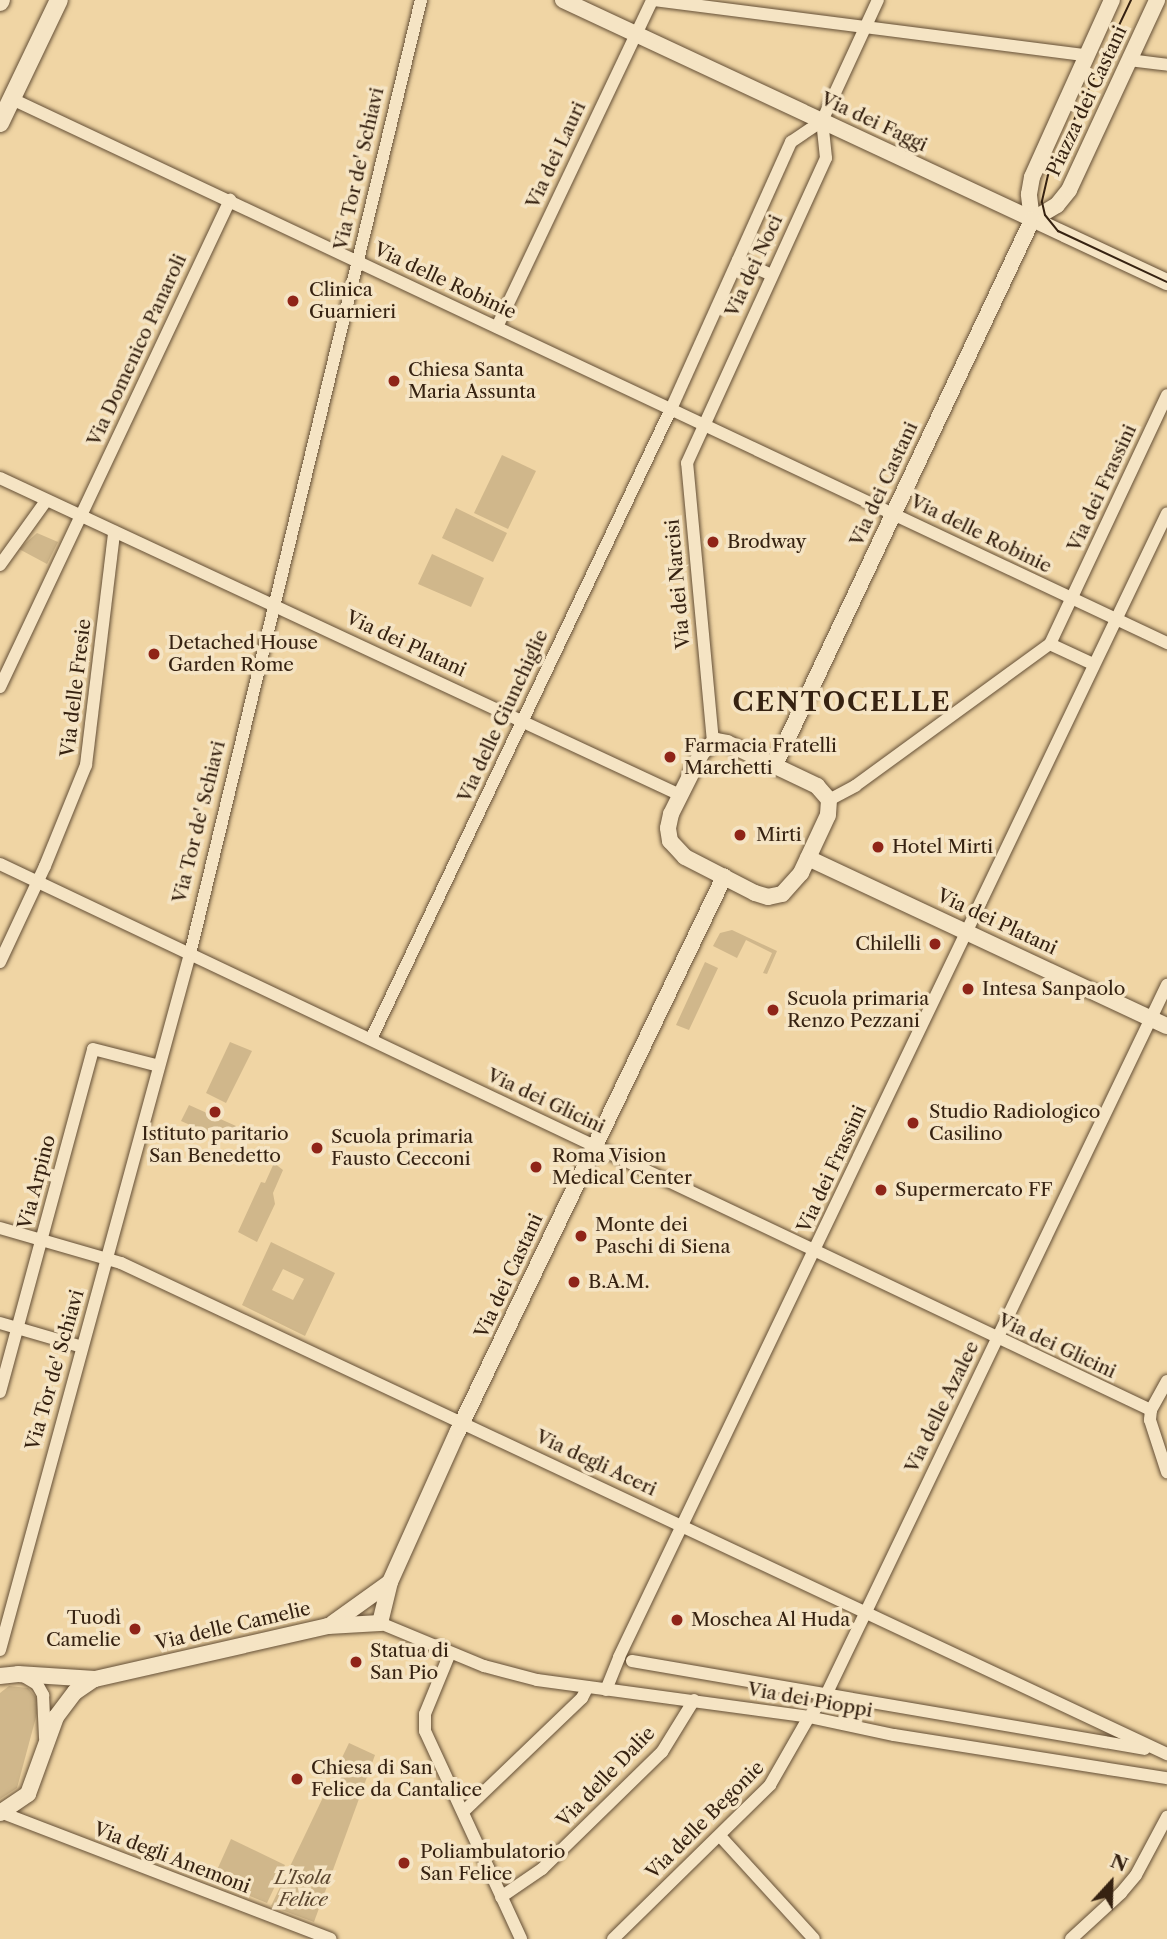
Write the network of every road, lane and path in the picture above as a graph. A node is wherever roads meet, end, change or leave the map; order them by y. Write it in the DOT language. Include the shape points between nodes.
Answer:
graph roads {
  1 [pos="59,0"];
  2 [pos="421,0"];
  3 [pos="563,0"];
  4 [pos="653,0"];
  5 [pos="878,0"];
  6 [pos="1112,0"];
  7 [pos="1157,0"];
  8 [pos="865,28"];
  9 [pos="635,34"];
  10 [pos="1086,55"];
  11 [pos="1129,60"];
  12 [pos="1167,65"];
  13 [pos="12,99"];
  14 [pos="822,121"];
  15 [pos="0,123"];
  16 [pos="230,200"];
  17 [pos="1032,220"];
  18 [pos="738,260"];
  19 [pos="358,261"];
  20 [pos="771,275"];
  21 [pos="1167,282"];
  22 [pos="497,327"];
  23 [pos="1167,395"];
  24 [pos="671,409"];
  25 [pos="702,425"];
  26 [pos="0,478"];
  27 [pos="46,501"];
  28 [pos="894,513"];
  29 [pos="1167,513"];
  30 [pos="80,516"];
  31 [pos="114,533"];
  32 [pos="0,565"];
  33 [pos="1071,598"];
  34 [pos="274,606"];
  35 [pos="1116,618"];
  36 [pos="1167,643"];
  37 [pos="1050,644"];
  38 [pos="1093,664"];
  39 [pos="0,687"];
  40 [pos="521,722"];
  41 [pos="713,742"];
  42 [pos="775,765"];
  43 [pos="680,795"];
  44 [pos="829,800"];
  45 [pos="808,858"];
  46 [pos="0,864"];
  47 [pos="724,877"];
  48 [pos="38,882"];
  49 [pos="966,931"];
  50 [pos="190,954"];
  51 [pos="0,962"];
  52 [pos="1167,985"];
  53 [pos="1151,1018"];
  54 [pos="1167,1026"];
  55 [pos="370,1038"];
  56 [pos="159,1066"];
  57 [pos="594,1145"];
  58 [pos="0,1228"];
  59 [pos="41,1240"];
  60 [pos="814,1251"];
  61 [pos="108,1258"];
  62 [pos="0,1323"];
  63 [pos="18,1328"];
  64 [pos="996,1338"];
  65 [pos="82,1347"];
  66 [pos="1167,1381"];
  67 [pos="0,1392"];
  68 [pos="1151,1410"];
  69 [pos="463,1421"];
  70 [pos="1167,1472"];
  71 [pos="682,1526"];
  72 [pos="390,1582"];
  73 [pos="865,1610"];
  74 [pos="380,1623"];
  75 [pos="328,1626"];
  76 [pos="0,1650"];
  77 [pos="450,1653"];
  78 [pos="632,1661"];
  79 [pos="25,1675"];
  80 [pos="0,1676"];
  81 [pos="95,1679"];
  82 [pos="587,1688"];
  83 [pos="606,1690"];
  84 [pos="826,1695"];
  85 [pos="694,1700"];
  86 [pos="815,1718"];
  87 [pos="44,1745"];
  88 [pos="1165,1753"];
  89 [pos="1167,1778"];
  90 [pos="463,1812"];
  91 [pos="0,1813"];
  92 [pos="1167,1816"];
  93 [pos="720,1836"];
  94 [pos="501,1897"];
  95 [pos="330,1939"];
  96 [pos="520,1939"];
  97 [pos="613,1939"];
  98 [pos="814,1939"];
  99 [pos="1071,1939"];
  1 -- 13 [label="main road"];
  2 -- 19 [label="street, Via Tor de' Schiavi"];
  3 -- 9 [label="street, Via dei Faggi"];
  4 -- 8 [label="street"];
  4 -- 9 [label="street, Via dei Lauri"];
  5 -- 8 [label="street"];
  6 -- 10 [label="street, Piazza dei Castani"];
  7 -- 11 [label="street, Piazza dei Castani"];
  8 -- 10 [label="street"];
  8 -- 14 [label="street"];
  9 -- 14 [label="street, Via dei Faggi"];
  9 -- 22 [label="street, Via dei Lauri"];
  10 -- 17 [label="street, Piazza dei Castani" via="1032,177"];
  11 -- 12 [label="street"];
  11 -- 17 [label="street, Piazza dei Castani" via="1069,190 1057,205"];
  13 -- 15 [label="main road"];
  13 -- 16 [label="street, Via delle Robinie"];
  14 -- 17 [label="street, Via dei Faggi"];
  14 -- 18 [label="street, Via dei Noci" via="792,142"];
  14 -- 20 [label="street, Via dei Noci" via="826,158"];
  16 -- 19 [label="street, Via delle Robinie"];
  16 -- 30 [label="street, Via Domenico Panaroli"];
  17 -- 21 [label="street, Via dei Faggi"];
  17 -- 28 [label="street, Via dei Castani"];
  18 -- 20 [label="street"];
  18 -- 24 [label="street, Via dei Noci"];
  19 -- 22 [label="street, Via delle Robinie"];
  19 -- 34 [label="street, Via Tor de' Schiavi"];
  20 -- 25 [label="street, Via dei Noci"];
  22 -- 24 [label="street, Via delle Robinie"];
  23 -- 33 [label="street, Via dei Frassini"];
  24 -- 25 [label="street, Via delle Robinie"];
  24 -- 40 [label="street, Via delle Giunchiglie"];
  25 -- 28 [label="street, Via delle Robinie"];
  25 -- 41 [label="street, Via dei Narcisi" via="687,463"];
  26 -- 27 [label="street"];
  27 -- 30 [label="street, Via dei Platani"];
  27 -- 32 [label="street"];
  28 -- 33 [label="street, Via delle Robinie"];
  28 -- 42 [label="street, Via dei Castani"];
  29 -- 35 [label="street"];
  30 -- 31 [label="street, Via dei Platani"];
  30 -- 39 [label="street, Via Domenico Panaroli"];
  31 -- 34 [label="street, Via dei Platani"];
  31 -- 48 [label="street, Via delle Fresie" via="86,765"];
  33 -- 35 [label="street, Via delle Robinie"];
  33 -- 37 [label="street, Via dei Frassini"];
  34 -- 40 [label="street, Via dei Platani"];
  34 -- 50 [label="street, Via Tor de' Schiavi"];
  35 -- 36 [label="street, Via delle Robinie"];
  35 -- 38 [label="street, Via dei Frassini"];
  37 -- 38 [label="street"];
  37 -- 44 [label="street" via="855,786"];
  38 -- 49 [label="street, Via dei Frassini"];
  40 -- 43 [label="street, Via dei Platani"];
  40 -- 55 [label="street, Via delle Giunchiglie"];
  41 -- 42 [label="street" via="727,743"];
  41 -- 43 [label="street" via="702,752"];
  42 -- 44 [label="street" via="817,786"];
  43 -- 47 [label="street" via="668,823 671,845"];
  44 -- 45 [label="street" via="828,815"];
  45 -- 47 [label="street" via="793,885 773,897"];
  45 -- 49 [label="street, Via dei Platani"];
  46 -- 48 [label="street, Via dei Glicini"];
  47 -- 57 [label="street, Via dei Castani"];
  48 -- 50 [label="street, Via dei Glicini"];
  48 -- 51 [label="street, Via delle Fresie"];
  49 -- 53 [label="street, Via dei Platani"];
  49 -- 60 [label="street, Via dei Frassini"];
  50 -- 55 [label="street, Via dei Glicini"];
  50 -- 56 [label="street, Via Tor de' Schiavi"];
  52 -- 53 [label="street, Via delle Azalee"];
  53 -- 54 [label="street, Via dei Platani"];
  53 -- 64 [label="street, Via delle Azalee"];
  55 -- 57 [label="street, Via dei Glicini"];
  56 -- 59 [label="street, Via Arpino" via="93,1049"];
  56 -- 61 [label="street, Via Tor de' Schiavi"];
  57 -- 60 [label="street, Via dei Glicini"];
  57 -- 69 [label="street, Via dei Castani"];
  58 -- 59 [label="street, Via degli Aceri"];
  59 -- 61 [label="street, Via degli Aceri"];
  59 -- 63 [label="street, Via Arpino"];
  60 -- 64 [label="street, Via dei Glicini"];
  60 -- 71 [label="street, Via dei Frassini"];
  61 -- 65 [label="street, Via Tor de' Schiavi"];
  61 -- 69 [label="street, Via degli Aceri"];
  62 -- 63 [label="street"];
  63 -- 65 [label="street"];
  63 -- 67 [label="street, Via Arpino"];
  64 -- 68 [label="street, Via dei Glicini"];
  64 -- 73 [label="street, Via delle Azalee"];
  65 -- 76 [label="street, Via Tor de' Schiavi"];
  66 -- 68 [label="street"];
  68 -- 70 [label="street"];
  69 -- 71 [label="street, Via degli Aceri"];
  69 -- 72 [label="street, Via dei Castani"];
  71 -- 73 [label="street, Via degli Aceri"];
  71 -- 83 [label="street, Via dei Frassini"];
  72 -- 74 [label="street, Via dei Castani"];
  72 -- 75 [label="street, Via dei Castani"];
  73 -- 84 [label="street, Via delle Azalee"];
  73 -- 88 [label="street, Via degli Aceri"];
  74 -- 75 [label="street, Via delle Camelie"];
  74 -- 77 [label="street, Via dei Pioppi"];
  75 -- 81 [label="street, Via delle Camelie"];
  77 -- 82 [label="street, Via dei Pioppi" via="515,1675"];
  77 -- 90 [label="street" via="424,1720"];
  78 -- 84 [label="street, Via dei Pioppi"];
  79 -- 80 [label="street, Via delle Camelie"];
  79 -- 81 [label="street, Via delle Camelie"];
  79 -- 87 [label="street" via="43,1695"];
  81 -- 87 [label="street, Via delle Camelie" via="62,1707"];
  82 -- 83 [label="street, Via dei Pioppi"];
  82 -- 90 [label="street" via="582,1698"];
  83 -- 85 [label="street, Via dei Pioppi"];
  84 -- 86 [label="street, Via delle Begonie"];
  84 -- 88 [label="street, Via dei Pioppi"];
  85 -- 86 [label="street, Via dei Pioppi"];
  85 -- 94 [label="street, Via delle Dalie" via="662,1752 542,1869"];
  86 -- 89 [label="street, Via dei Pioppi"];
  86 -- 93 [label="street, Via delle Begonie" via="776,1777"];
  87 -- 91 [label="street, Via delle Camelie" via="28,1794"];
  90 -- 94 [label="street"];
  91 -- 95 [label="street, Via degli Anemoni"];
  92 -- 99 [label="street" via="1136,1875"];
  93 -- 97 [label="street, Via delle Begonie"];
  93 -- 98 [label="street"];
  94 -- 96 [label="street"];
}
